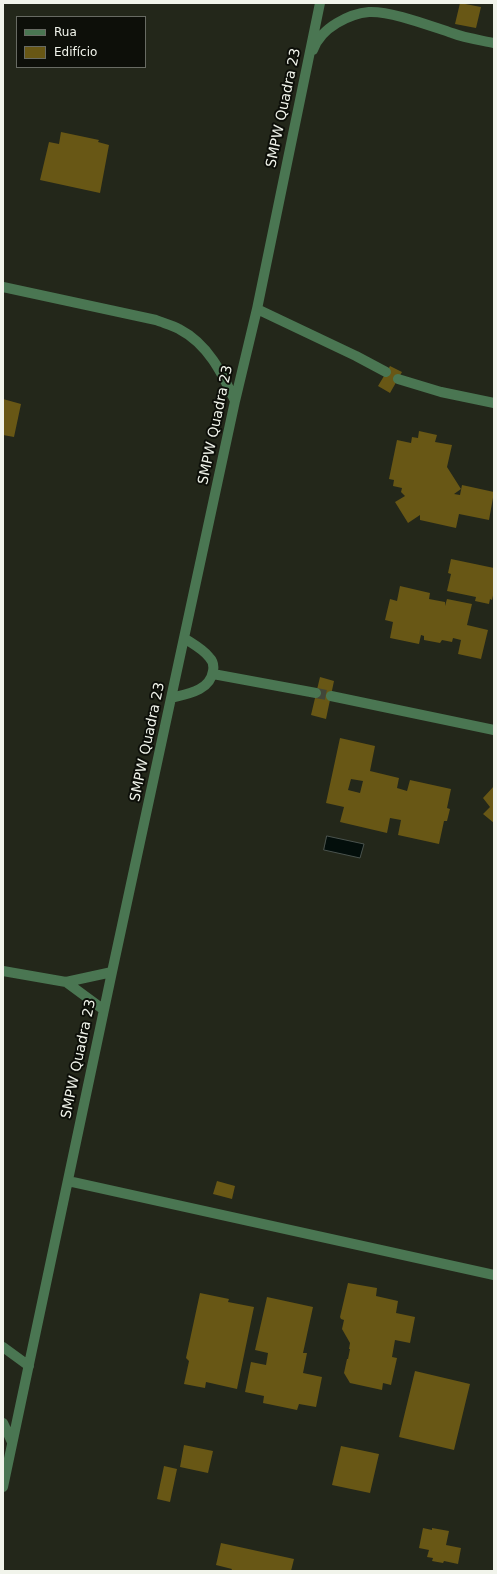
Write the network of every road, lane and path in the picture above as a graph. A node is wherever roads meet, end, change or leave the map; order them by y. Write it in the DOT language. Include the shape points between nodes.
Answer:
graph roads {
  1 [pos="320,3"];
  2 [pos="369,3"];
  3 [pos="392,15"];
  4 [pos="494,43"];
  5 [pos="307,65"];
  6 [pos="3,287"];
  7 [pos="257,309"];
  8 [pos="386,372"];
  9 [pos="398,379"];
  10 [pos="235,401"];
  11 [pos="494,403"];
  12 [pos="184,638"];
  13 [pos="213,674"];
  14 [pos="316,693"];
  15 [pos="331,696"];
  16 [pos="171,698"];
  17 [pos="494,730"];
  18 [pos="3,971"];
  19 [pos="112,972"];
  20 [pos="66,982"];
  21 [pos="104,1010"];
  22 [pos="68,1181"];
  23 [pos="494,1275"];
  24 [pos="3,1347"];
  25 [pos="29,1366"];
  26 [pos="3,1423"];
  27 [pos="12,1442"];
  28 [pos="3,1487"];
  1 -- 5 [label="street, SMPW Quadra 23"];
  2 -- 3 [label="street"];
  3 -- 4 [label="street"];
  3 -- 5 [label="street" via="370,12 348,17 329,28 315,45"];
  5 -- 7 [label="street, SMPW Quadra 23"];
  6 -- 10 [label="street" via="156,320 178,328 194,338 209,355 223,374"];
  7 -- 8 [label="street"];
  7 -- 10 [label="street, SMPW Quadra 23"];
  9 -- 11 [label="street" via="441,392"];
  10 -- 12 [label="street, SMPW Quadra 23"];
  12 -- 13 [label="street" via="210,658 214,668"];
  12 -- 16 [label="street, SMPW Quadra 23"];
  13 -- 14 [label="street"];
  13 -- 16 [label="street" via="200,690"];
  15 -- 17 [label="street"];
  16 -- 19 [label="street, SMPW Quadra 23"];
  18 -- 20 [label="street"];
  19 -- 20 [label="street"];
  19 -- 21 [label="street, SMPW Quadra 23"];
  20 -- 21 [label="street"];
  21 -- 22 [label="street, SMPW Quadra 23"];
  22 -- 23 [label="street"];
  22 -- 25 [label="street, SMPW Quadra 23"];
  24 -- 25 [label="street"];
  25 -- 27 [label="street, SMPW Quadra 23"];
  26 -- 27 [label="street"];
  27 -- 28 [label="street, SMPW Quadra 23"];
}
